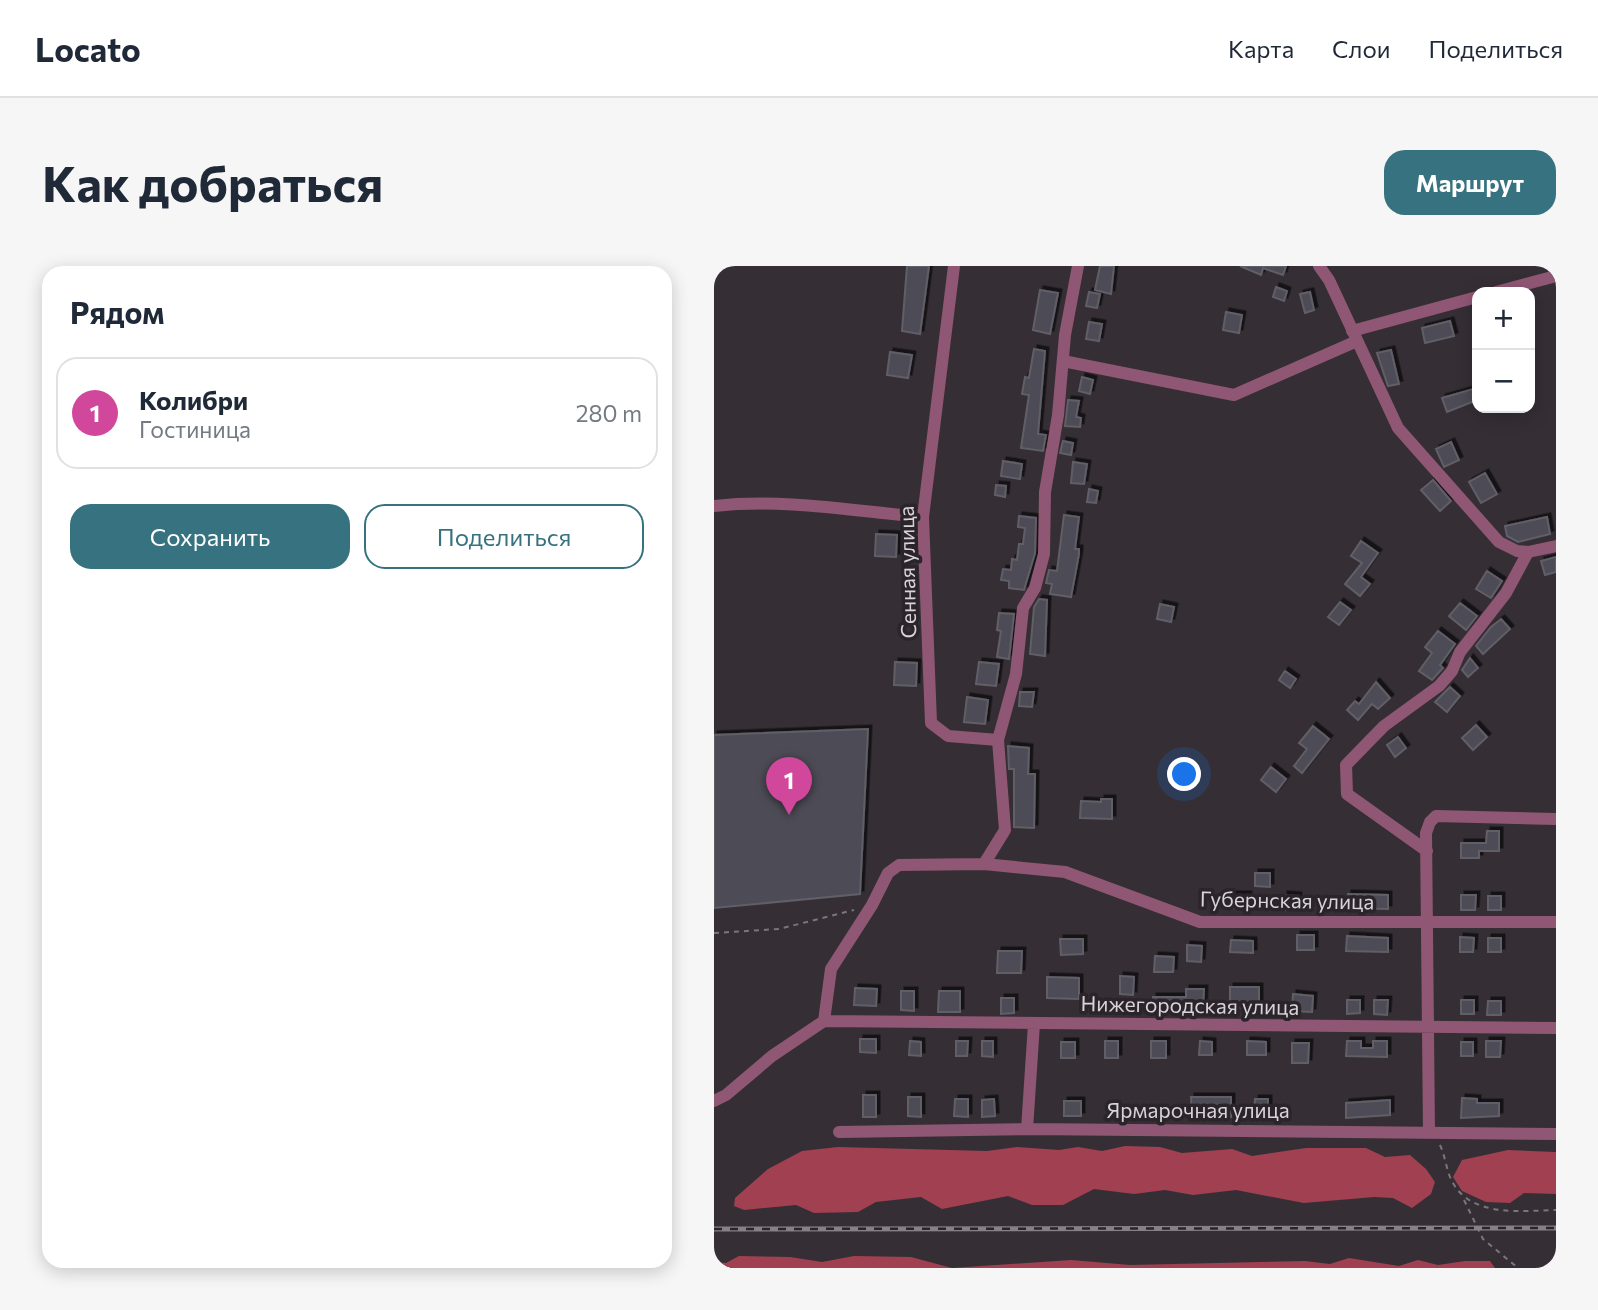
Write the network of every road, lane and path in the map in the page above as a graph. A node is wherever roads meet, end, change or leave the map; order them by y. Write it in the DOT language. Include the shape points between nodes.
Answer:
graph roads {
  1 [pos="954,266"];
  2 [pos="1078,266"];
  3 [pos="1319,266"];
  4 [pos="1556,276"];
  5 [pos="1515,287"];
  6 [pos="1472,299"];
  7 [pos="1355,336"];
  8 [pos="1063,361"];
  9 [pos="714,506"];
  10 [pos="923,517"];
  11 [pos="1556,546"];
  12 [pos="1528,552"];
  13 [pos="998,740"];
  14 [pos="1556,818"];
  15 [pos="1427,851"];
  16 [pos="984,864"];
  17 [pos="872,905"];
  18 [pos="1428,922"];
  19 [pos="1556,922"];
  20 [pos="714,933"];
  21 [pos="824,1021"];
  22 [pos="1034,1024"];
  23 [pos="1427,1027"];
  24 [pos="1556,1028"];
  25 [pos="714,1101"];
  26 [pos="1027,1129"];
  27 [pos="839,1132"];
  28 [pos="1429,1132"];
  29 [pos="1556,1134"];
  30 [pos="1463,1197"];
  31 [pos="1556,1210"];
  32 [pos="1518,1268"];
  1 -- 10 [label="street, Сенная улица"];
  2 -- 8 [label="street"];
  3 -- 7 [label="street"];
  4 -- 5 [label="street"];
  6 -- 7 [label="street"];
  7 -- 8 [label="street" via="1234,395"];
  7 -- 12 [label="street" via="1402,435 1499,542"];
  8 -- 13 [label="street" via="1045,492 1044,554 1035,588 1023,608 1017,674"];
  9 -- 10 [label="street" via="791,504"];
  10 -- 13 [label="street, Сенная улица" via="931,723 948,736"];
  11 -- 12 [label="street"];
  12 -- 15 [label="street" via="1506,593 1439,686 1378,732 1346,765 1347,794"];
  13 -- 16 [label="street" via="1005,830"];
  14 -- 15 [label="street" via="1436,816 1426,833"];
  15 -- 18 [label="street"];
  16 -- 17 [label="street, Губернская улица" via="899,865 888,873"];
  16 -- 18 [label="street, Губернская улица" via="1065,872 1200,922"];
  17 -- 20 [label="path" via="779,929"];
  17 -- 21 [label="street" via="831,968"];
  18 -- 19 [label="street, Губернская улица"];
  18 -- 23 [label="street"];
  21 -- 22 [label="street, Нижегородская улица"];
  21 -- 25 [label="street"];
  22 -- 23 [label="street, Нижегородская улица"];
  22 -- 26 [label="street"];
  23 -- 24 [label="street, Нижегородская улица"];
  23 -- 28 [label="street"];
  26 -- 27 [label="street, Ярмарочная улица"];
  26 -- 28 [label="street, Ярмарочная улица"];
  28 -- 29 [label="street, Ярмарочная улица"];
  28 -- 30 [label="path" via="1438,1140 1450,1177"];
  30 -- 31 [label="path" via="1488,1209"];
  30 -- 32 [label="path" via="1483,1239"];
}
